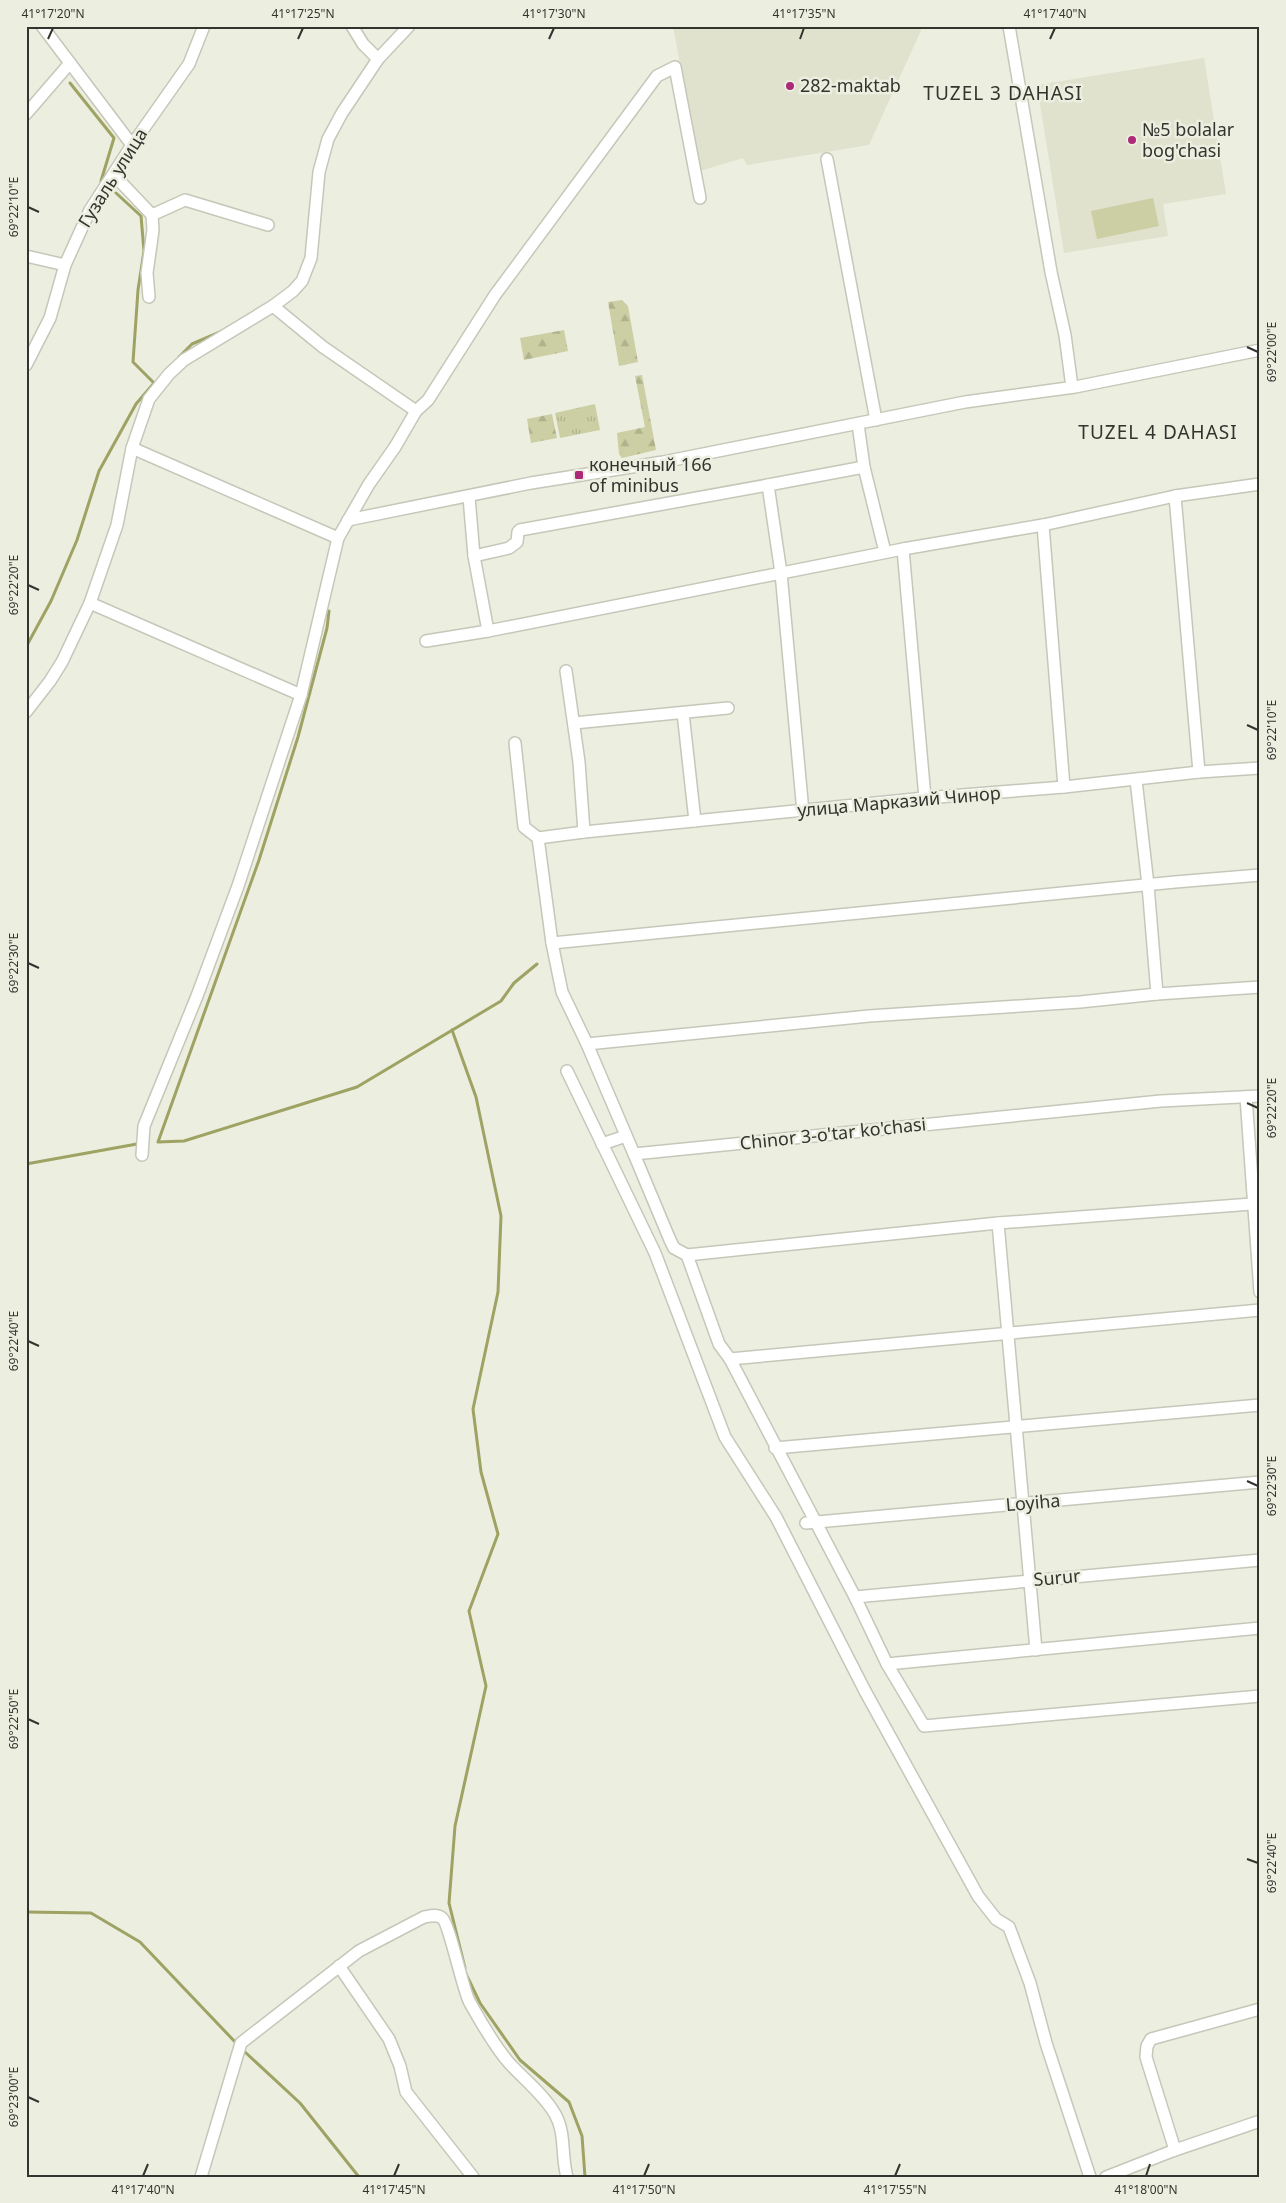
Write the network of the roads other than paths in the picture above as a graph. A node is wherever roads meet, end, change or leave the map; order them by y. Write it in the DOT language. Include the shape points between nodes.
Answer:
graph roads {
  1 [pos="42,26"];
  2 [pos="204,26"];
  3 [pos="352,26"];
  4 [pos="409,26"];
  5 [pos="1009,26"];
  6 [pos="378,59"];
  7 [pos="70,63"];
  8 [pos="26,114"];
  9 [pos="132,145"];
  10 [pos="827,159"];
  11 [pos="114,174"];
  12 [pos="700,198"];
  13 [pos="152,216"];
  14 [pos="268,225"];
  15 [pos="26,256"];
  16 [pos="65,265"];
  17 [pos="149,297"];
  18 [pos="273,306"];
  19 [pos="1260,350"];
  20 [pos="26,365"];
  21 [pos="1072,387"];
  22 [pos="416,410"];
  23 [pos="876,420"];
  24 [pos="858,424"];
  25 [pos="132,448"];
  26 [pos="864,468"];
  27 [pos="1260,484"];
  28 [pos="768,485"];
  29 [pos="1175,496"];
  30 [pos="469,497"];
  31 [pos="348,520"];
  32 [pos="1043,525"];
  33 [pos="338,538"];
  34 [pos="903,549"];
  35 [pos="885,552"];
  36 [pos="474,556"];
  37 [pos="781,573"];
  38 [pos="90,603"];
  39 [pos="484,631"];
  40 [pos="426,641"];
  41 [pos="566,671"];
  42 [pos="301,695"];
  43 [pos="728,708"];
  44 [pos="26,712"];
  45 [pos="683,713"];
  46 [pos="574,723"];
  47 [pos="515,743"];
  48 [pos="1260,768"];
  49 [pos="1199,772"];
  50 [pos="1136,780"];
  51 [pos="1064,787"];
  52 [pos="925,798"];
  53 [pos="802,812"];
  54 [pos="695,821"];
  55 [pos="584,832"];
  56 [pos="538,838"];
  57 [pos="1260,875"];
  58 [pos="1148,885"];
  59 [pos="552,943"];
  60 [pos="1260,987"];
  61 [pos="1157,994"];
  62 [pos="587,1044"];
  63 [pos="567,1071"];
  64 [pos="1260,1096"];
  65 [pos="1246,1097"];
  66 [pos="626,1136"];
  67 [pos="602,1144"];
  68 [pos="634,1154"];
  69 [pos="142,1155"];
  70 [pos="1252,1204"];
  71 [pos="998,1223"];
  72 [pos="687,1255"];
  73 [pos="1260,1292"];
  74 [pos="1260,1310"];
  75 [pos="1008,1333"];
  76 [pos="730,1360"];
  77 [pos="1260,1405"];
  78 [pos="1017,1427"];
  79 [pos="775,1448"];
  80 [pos="1260,1482"];
  81 [pos="1023,1504"];
  82 [pos="811,1523"];
  83 [pos="1260,1560"];
  84 [pos="1030,1580"];
  85 [pos="855,1597"];
  86 [pos="1260,1628"];
  87 [pos="1036,1650"];
  88 [pos="887,1664"];
  89 [pos="1260,1696"];
  90 [pos="340,1966"];
  91 [pos="1260,2008"];
  92 [pos="1260,2122"];
  93 [pos="1175,2150"];
  94 [pos="201,2177"];
  95 [pos="473,2177"];
  96 [pos="567,2177"];
  97 [pos="1090,2177"];
  98 [pos="1106,2177"];
  1 -- 7 [label="street"];
  2 -- 9 [label="street, Гузаль улица" via="189,64"];
  3 -- 6 [label="street"];
  4 -- 6 [label="street"];
  5 -- 21 [label="street"];
  6 -- 18 [label="street" via="342,113 321,158 311,258 306,274 293,291"];
  7 -- 8 [label="street"];
  7 -- 9 [label="street"];
  9 -- 11 [label="street, Гузаль улица"];
  10 -- 23 [label="street"];
  11 -- 13 [label="street"];
  11 -- 16 [label="street, Гузаль улица" via="90,210"];
  12 -- 22 [label="street" via="675,66 658,76 495,294 428,400"];
  13 -- 14 [label="street" via="185,200"];
  13 -- 17 [label="street" via="154,230 147,273"];
  15 -- 16 [label="street"];
  16 -- 20 [label="street, Гузаль улица" via="50,318"];
  18 -- 22 [label="street" via="323,347"];
  18 -- 25 [label="street" via="193,354 169,374 149,399"];
  19 -- 21 [label="street"];
  21 -- 23 [label="street" via="965,402"];
  22 -- 31 [label="street"];
  23 -- 24 [label="street"];
  24 -- 26 [label="street"];
  24 -- 30 [label="street"];
  25 -- 33 [label="street"];
  25 -- 38 [label="street" via="117,525"];
  26 -- 28 [label="street"];
  26 -- 35 [label="street"];
  27 -- 29 [label="street"];
  28 -- 36 [label="street" via="520,530 517,542 509,548"];
  28 -- 37 [label="street"];
  29 -- 32 [label="street"];
  29 -- 49 [label="street"];
  30 -- 31 [label="street"];
  30 -- 36 [label="street"];
  31 -- 33 [label="street"];
  32 -- 34 [label="street"];
  32 -- 51 [label="street"];
  33 -- 42 [label="street"];
  34 -- 35 [label="street"];
  34 -- 52 [label="street"];
  35 -- 37 [label="street"];
  36 -- 39 [label="street"];
  37 -- 39 [label="street"];
  37 -- 53 [label="street"];
  38 -- 42 [label="street"];
  38 -- 44 [label="street" via="58,669"];
  39 -- 40 [label="street"];
  41 -- 46 [label="street"];
  42 -- 69 [label="street" via="238,886 144,1126"];
  43 -- 45 [label="street"];
  45 -- 46 [label="street"];
  45 -- 54 [label="street"];
  46 -- 55 [label="street"];
  47 -- 56 [label="street" via="524,827"];
  48 -- 49 [label="street, улица Марказий Чинор"];
  49 -- 50 [label="street, улица Марказий Чинор"];
  50 -- 51 [label="street, улица Марказий Чинор"];
  50 -- 58 [label="street"];
  51 -- 52 [label="street, улица Марказий Чинор"];
  52 -- 53 [label="street, улица Марказий Чинор"];
  53 -- 54 [label="street, улица Марказий Чинор"];
  54 -- 55 [label="street, улица Марказий Чинор"];
  55 -- 56 [label="street, улица Марказий Чинор"];
  56 -- 59 [label="street"];
  57 -- 58 [label="street"];
  58 -- 59 [label="street"];
  58 -- 61 [label="street"];
  59 -- 62 [label="street" via="562,992"];
  60 -- 61 [label="street"];
  61 -- 62 [label="street" via="869,1016"];
  62 -- 66 [label="street"];
  63 -- 67 [label="street"];
  64 -- 65 [label="street, Chinor 3-o'tar ko'chasi"];
  65 -- 68 [label="street, Chinor 3-o'tar ko'chasi" via="1161,1101"];
  65 -- 70 [label="street"];
  66 -- 67 [label="street"];
  66 -- 68 [label="street"];
  67 -- 97 [label="street" via="655,1253 726,1437 776,1517 864,1691 978,1896 996,1919 1009,1927 1030,1982 1046,2043"];
  68 -- 72 [label="street" via="674,1248"];
  70 -- 71 [label="street"];
  70 -- 73 [label="street"];
  71 -- 72 [label="street"];
  71 -- 75 [label="street"];
  72 -- 76 [label="street" via="720,1344"];
  74 -- 75 [label="street"];
  75 -- 76 [label="street"];
  75 -- 78 [label="street"];
  76 -- 79 [label="street"];
  77 -- 78 [label="street"];
  78 -- 79 [label="street"];
  78 -- 81 [label="street"];
  79 -- 82 [label="street"];
  80 -- 81 [label="street, Loyiha"];
  81 -- 82 [label="street, Loyiha"];
  81 -- 84 [label="street"];
  82 -- 85 [label="street"];
  83 -- 84 [label="street, Surur"];
  84 -- 85 [label="street, Surur"];
  84 -- 87 [label="street"];
  85 -- 88 [label="street"];
  86 -- 87 [label="street"];
  87 -- 88 [label="street"];
  88 -- 89 [label="street" via="924,1726"];
  90 -- 94 [label="street" via="241,2043"];
  90 -- 95 [label="street" via="389,2039 406,2092"];
  90 -- 96 [label="street" via="359,1951 424,1917 442,1917 448,1925 461,1981 476,2012 509,2063 555,2113 563,2136"];
  91 -- 93 [label="street" via="1151,2039 1146,2046 1146,2057"];
  92 -- 93 [label="street"];
  93 -- 98 [label="street"];
}
